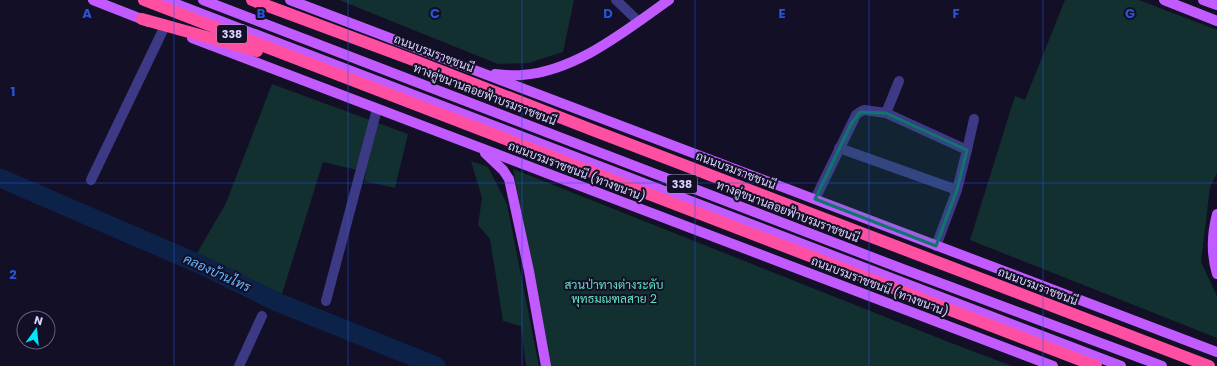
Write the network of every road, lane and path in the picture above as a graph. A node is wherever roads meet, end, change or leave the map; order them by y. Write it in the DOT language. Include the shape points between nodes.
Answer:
graph roads {
  1 [pos="93,0"];
  2 [pos="144,0"];
  3 [pos="166,0"];
  4 [pos="203,0"];
  5 [pos="252,0"];
  6 [pos="265,0"];
  7 [pos="290,0"];
  8 [pos="616,0"];
  9 [pos="669,0"];
  10 [pos="1164,0"];
  11 [pos="1205,0"];
  12 [pos="1217,5"];
  13 [pos="142,19"];
  14 [pos="1217,21"];
  15 [pos="638,22"];
  16 [pos="323,26"];
  17 [pos="164,28"];
  18 [pos="320,68"];
  19 [pos="483,73"];
  20 [pos="898,81"];
  21 [pos="377,109"];
  22 [pos="886,113"];
  23 [pos="974,119"];
  24 [pos="478,148"];
  25 [pos="840,148"];
  26 [pos="967,150"];
  27 [pos="91,180"];
  28 [pos="957,190"];
  29 [pos="815,199"];
  30 [pos="1217,214"];
  31 [pos="936,246"];
  32 [pos="1217,274"];
  33 [pos="326,301"];
  34 [pos="262,316"];
  35 [pos="1217,352"];
  36 [pos="239,366"];
  37 [pos="546,366"];
  38 [pos="1053,366"];
  39 [pos="1096,366"];
  40 [pos="1121,366"];
  41 [pos="1162,366"];
  42 [pos="1209,366"];
  1 -- 13 [label="main road, ถนนบรมราชชนนี (ทางขนาน) / 338"];
  2 -- 18 [label="highway, 338"];
  3 -- 40 [label="main road, 338"];
  4 -- 41 [label="main road, ทางคู่ขนานลอยฟ้าบรมราชชนนี / 338"];
  5 -- 16 [label="highway, ถนนบรมราชชนนี / 338"];
  6 -- 16 [label="highway" via="303,14"];
  7 -- 19 [label="main road"];
  8 -- 15 [label="street"];
  9 -- 15 [label="main road"];
  10 -- 14 [label="main road"];
  11 -- 12 [label="main road"];
  13 -- 17 [label="main road, ถนนบรมราชชนนี (ทางขนาน) / 338"];
  13 -- 18 [label="highway"];
  15 -- 19 [label="main road" via="591,52 555,68 523,75"];
  16 -- 42 [label="highway, ถนนบรมราชชนนี / 338"];
  17 -- 21 [label="main road, ถนนบรมราชชนนี (ทางขนาน) / 338"];
  17 -- 27 [label="street"];
  18 -- 39 [label="highway, 338"];
  19 -- 29 [label="main road"];
  20 -- 22 [label="street"];
  21 -- 24 [label="main road, ถนนบรมราชชนนี (ทางขนาน) / 338"];
  21 -- 33 [label="street"];
  22 -- 25 [label="street" via="864,110 860,112 851,124"];
  22 -- 26 [label="street"];
  23 -- 26 [label="street"];
  24 -- 37 [label="main road" via="503,170 509,179"];
  24 -- 38 [label="main road, ถนนบรมราชชนนี (ทางขนาน) / 338"];
  25 -- 28 [label="street"];
  25 -- 29 [label="street"];
  26 -- 28 [label="street"];
  28 -- 31 [label="street"];
  29 -- 31 [label="main road"];
  30 -- 32 [label="main road" via="1213,242"];
  31 -- 35 [label="main road"];
  34 -- 36 [label="street"];
}
